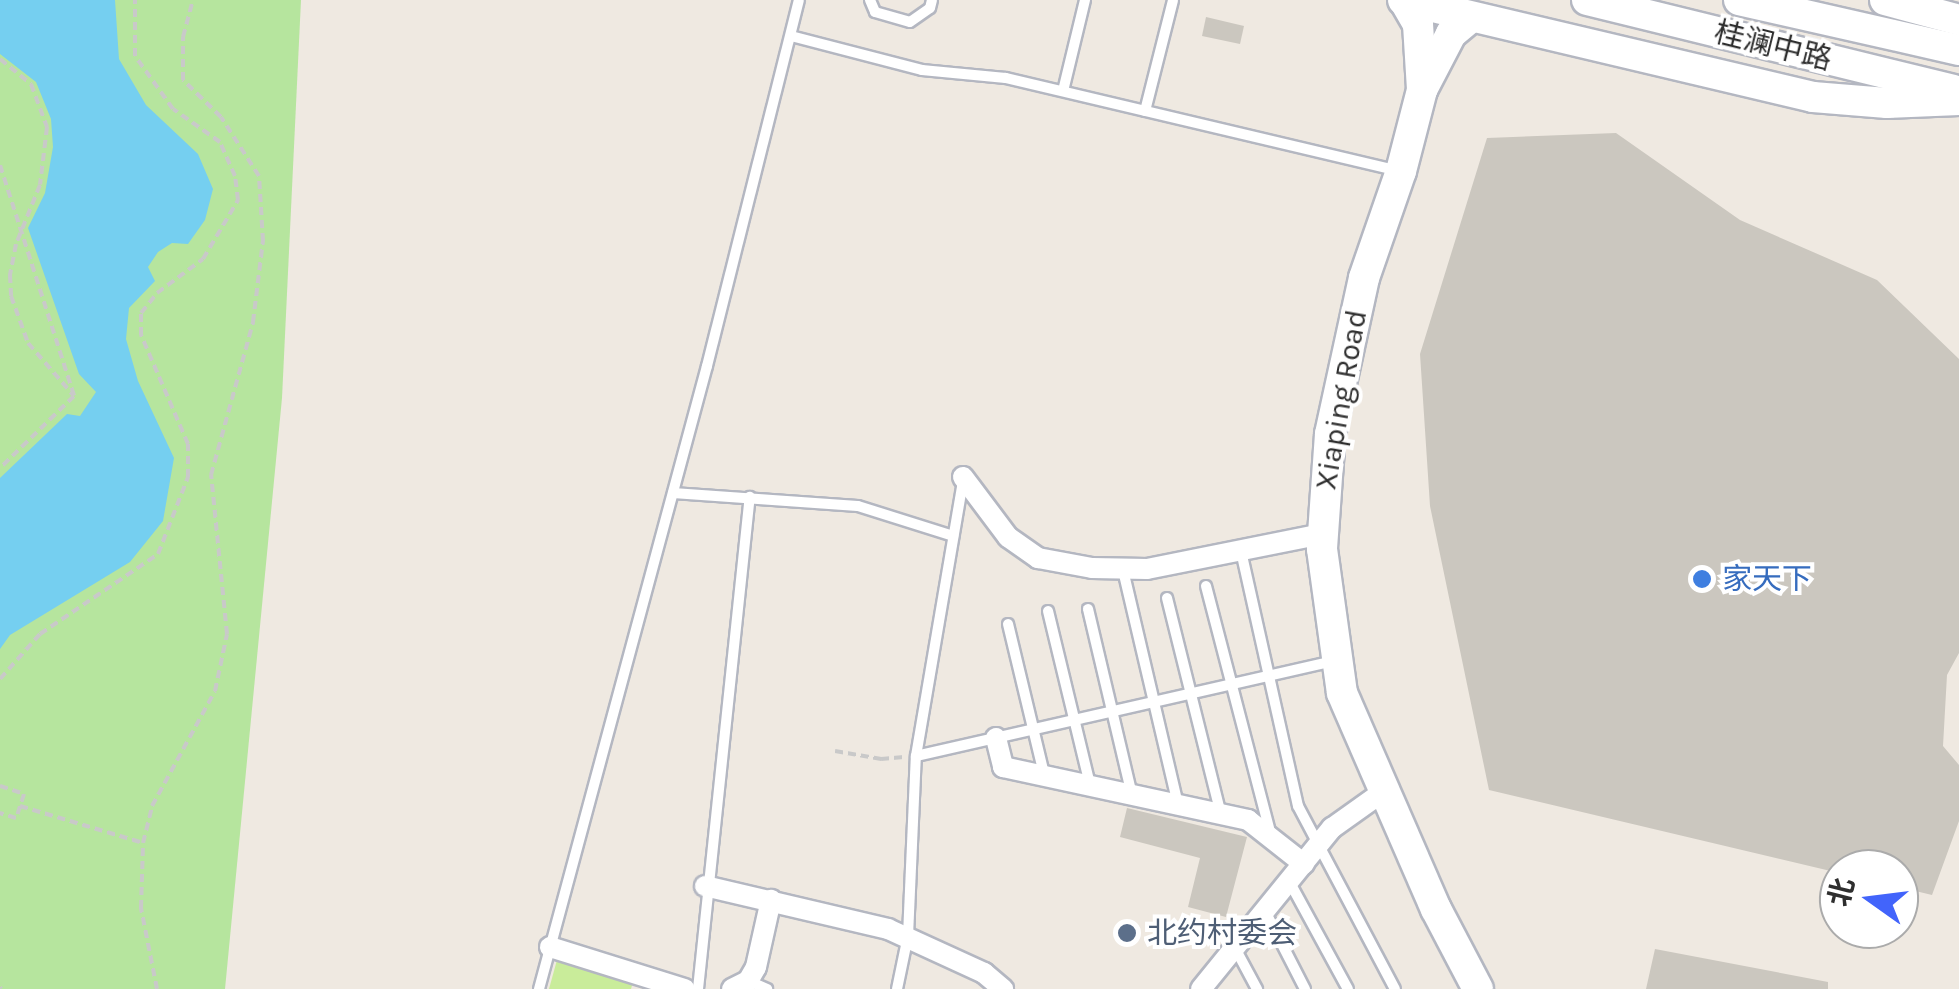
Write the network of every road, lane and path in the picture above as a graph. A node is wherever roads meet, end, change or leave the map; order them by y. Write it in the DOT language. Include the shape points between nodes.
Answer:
graph roads {
  1 [pos="135,0"];
  2 [pos="193,0"];
  3 [pos="799,0"];
  4 [pos="870,0"];
  5 [pos="932,0"];
  6 [pos="1085,0"];
  7 [pos="1173,0"];
  8 [pos="1403,0"];
  9 [pos="1587,0"];
  10 [pos="1740,0"];
  11 [pos="1885,0"];
  12 [pos="1470,18"];
  13 [pos="1959,20"];
  14 [pos="791,36"];
  15 [pos="1959,50"];
  16 [pos="0,59"];
  17 [pos="1422,90"];
  18 [pos="1063,91"];
  19 [pos="1959,92"];
  20 [pos="1959,100"];
  21 [pos="1145,110"];
  22 [pos="0,165"];
  23 [pos="1401,171"];
  24 [pos="21,229"];
  25 [pos="74,396"];
  26 [pos="0,468"];
  27 [pos="964,477"];
  28 [pos="672,493"];
  29 [pos="750,497"];
  30 [pos="1322,534"];
  31 [pos="953,536"];
  32 [pos="1240,550"];
  33 [pos="1123,569"];
  34 [pos="1206,586"];
  35 [pos="1167,598"];
  36 [pos="1088,609"];
  37 [pos="1048,611"];
  38 [pos="1008,624"];
  39 [pos="1335,661"];
  40 [pos="1269,676"];
  41 [pos="0,679"];
  42 [pos="1232,684"];
  43 [pos="1191,694"];
  44 [pos="1154,702"];
  45 [pos="1112,711"];
  46 [pos="1074,720"];
  47 [pos="1034,729"];
  48 [pos="996,738"];
  49 [pos="835,751"];
  50 [pos="916,756"];
  51 [pos="1045,776"];
  52 [pos="0,786"];
  53 [pos="1090,786"];
  54 [pos="1384,791"];
  55 [pos="1132,795"];
  56 [pos="1178,805"];
  57 [pos="20,806"];
  58 [pos="0,812"];
  59 [pos="1221,814"];
  60 [pos="1271,838"];
  61 [pos="143,843"];
  62 [pos="1317,847"];
  63 [pos="1304,864"];
  64 [pos="1290,881"];
  65 [pos="705,886"];
  66 [pos="771,900"];
  67 [pos="1264,912"];
  68 [pos="908,936"];
  69 [pos="550,947"];
  70 [pos="1235,948"];
  71 [pos="749,986"];
  72 [pos="1206,987"];
  73 [pos="1472,987"];
  74 [pos="156,989"];
  75 [pos="539,989"];
  76 [pos="685,989"];
  77 [pos="698,989"];
  78 [pos="897,989"];
  79 [pos="1003,989"];
  80 [pos="1257,989"];
  81 [pos="1305,989"];
  82 [pos="1348,989"];
  83 [pos="1395,989"];
  1 -- 41 [label="path" via="135,56 173,109 220,142 238,200 203,260 157,293 142,313 140,335 188,444 188,477 158,554 40,634"];
  2 -- 61 [label="path" via="183,37 183,80 221,117 259,176 263,240 253,322 212,475 227,634 215,691 152,806"];
  3 -- 14 [label="lane"];
  4 -- 5 [label="lane" via="875,12 910,22"];
  6 -- 18 [label="lane"];
  7 -- 21 [label="lane"];
  8 -- 12 [label="main road"];
  8 -- 17 [label="main road, Xiaping Road" via="1418,24"];
  9 -- 19 [label="main road, 桂澜中路"];
  10 -- 15 [label="main road"];
  11 -- 13 [label="main road"];
  12 -- 17 [label="main road, Xiaping Road" via="1451,34"];
  12 -- 20 [label="main road" via="1814,97"];
  14 -- 18 [label="lane" via="922,70"];
  14 -- 28 [label="lane"];
  16 -- 24 [label="path" via="31,84 47,127 40,185"];
  17 -- 23 [label="main road, Xiaping Road"];
  18 -- 21 [label="lane"];
  21 -- 23 [label="lane"];
  22 -- 24 [label="path"];
  23 -- 30 [label="main road, Xiaping Road" via="1345,358 1330,434"];
  24 -- 25 [label="path"];
  24 -- 25 [label="path" via="11,296 28,342"];
  25 -- 26 [label="path"];
  27 -- 31 [label="lane"];
  27 -- 33 [label="street" via="1008,538 1038,558"];
  28 -- 29 [label="lane"];
  28 -- 69 [label="lane"];
  29 -- 31 [label="lane" via="858,506"];
  29 -- 65 [label="lane"];
  30 -- 32 [label="street"];
  30 -- 39 [label="main road, Xiaping Road"];
  31 -- 50 [label="lane"];
  32 -- 33 [label="street"];
  32 -- 40 [label="lane"];
  33 -- 44 [label="lane"];
  34 -- 42 [label="lane"];
  35 -- 43 [label="lane"];
  36 -- 45 [label="lane"];
  37 -- 46 [label="lane"];
  38 -- 47 [label="lane"];
  39 -- 40 [label="lane"];
  39 -- 54 [label="main road, Xiaping Road"];
  40 -- 42 [label="lane"];
  40 -- 62 [label="lane" via="1298,806"];
  42 -- 43 [label="lane"];
  42 -- 60 [label="lane"];
  43 -- 44 [label="lane"];
  43 -- 59 [label="lane"];
  44 -- 45 [label="lane"];
  44 -- 56 [label="lane"];
  45 -- 46 [label="lane"];
  45 -- 55 [label="lane"];
  46 -- 47 [label="lane"];
  46 -- 53 [label="lane"];
  47 -- 48 [label="lane"];
  47 -- 51 [label="lane"];
  48 -- 50 [label="lane"];
  48 -- 51 [label="street" via="1003,767"];
  49 -- 50 [label="path" via="881,759"];
  50 -- 68 [label="lane"];
  51 -- 53 [label="street"];
  52 -- 57 [label="path" via="24,794"];
  53 -- 55 [label="street"];
  54 -- 62 [label="street"];
  54 -- 73 [label="main road, Xiaping Road"];
  55 -- 56 [label="street"];
  56 -- 59 [label="street"];
  57 -- 58 [label="path" via="16,818"];
  57 -- 61 [label="path"];
  59 -- 60 [label="street" via="1248,820"];
  60 -- 63 [label="street"];
  61 -- 74 [label="path" via="141,908"];
  62 -- 63 [label="street"];
  62 -- 83 [label="lane"];
  63 -- 64 [label="street"];
  64 -- 67 [label="street"];
  64 -- 82 [label="lane"];
  65 -- 66 [label="street"];
  65 -- 77 [label="lane"];
  66 -- 68 [label="street"];
  66 -- 71 [label="street"];
  67 -- 70 [label="street"];
  67 -- 81 [label="lane"];
  68 -- 78 [label="lane"];
  68 -- 79 [label="street" via="984,972"];
  69 -- 75 [label="lane"];
  69 -- 76 [label="street"];
  70 -- 72 [label="street"];
  70 -- 80 [label="lane"];
}
